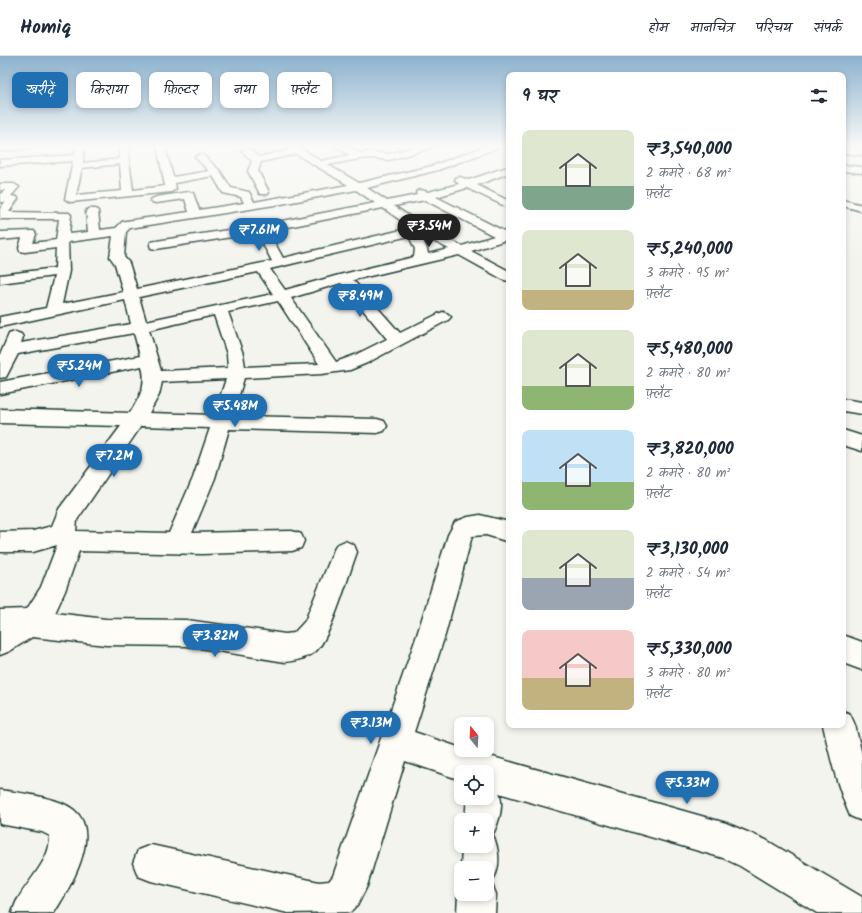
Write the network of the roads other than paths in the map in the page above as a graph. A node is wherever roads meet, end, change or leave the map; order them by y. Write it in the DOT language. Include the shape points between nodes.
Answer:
graph roads {
  1 [pos="14,186"];
  2 [pos="73,186"];
  3 [pos="127,186"];
  4 [pos="168,186"];
  5 [pos="177,186"];
  6 [pos="224,186"];
  7 [pos="261,186"];
  8 [pos="308,186"];
  9 [pos="341,186"];
  10 [pos="363,186"];
  11 [pos="408,186"];
  12 [pos="462,186"];
  13 [pos="473,186"];
  14 [pos="168,189"];
  15 [pos="128,193"];
  16 [pos="506,193"];
  17 [pos="315,194"];
  18 [pos="427,196"];
  19 [pos="267,197"];
  20 [pos="494,197"];
  21 [pos="138,203"];
  22 [pos="506,203"];
  23 [pos="846,203"];
  24 [pos="386,204"];
  25 [pos="250,205"];
  26 [pos="862,206"];
  27 [pos="105,209"];
  28 [pos="92,211"];
  29 [pos="210,212"];
  30 [pos="195,214"];
  31 [pos="65,215"];
  32 [pos="0,216"];
  33 [pos="328,216"];
  34 [pos="171,218"];
  35 [pos="155,220"];
  36 [pos="123,223"];
  37 [pos="280,225"];
  38 [pos="339,225"];
  39 [pos="412,227"];
  40 [pos="261,229"];
  41 [pos="93,230"];
  42 [pos="30,234"];
  43 [pos="350,234"];
  44 [pos="218,235"];
  45 [pos="506,235"];
  46 [pos="506,235"];
  47 [pos="0,236"];
  48 [pos="62,237"];
  49 [pos="361,243"];
  50 [pos="24,248"];
  51 [pos="10,250"];
  52 [pos="460,251"];
  53 [pos="421,259"];
  54 [pos="279,262"];
  55 [pos="262,266"];
  56 [pos="62,271"];
  57 [pos="506,275"];
  58 [pos="344,278"];
  59 [pos="0,279"];
  60 [pos="131,294"];
  61 [pos="282,296"];
  62 [pos="219,309"];
  63 [pos="53,312"];
  64 [pos="443,317"];
  65 [pos="20,318"];
  66 [pos="0,322"];
  67 [pos="139,327"];
  68 [pos="397,340"];
  69 [pos="11,350"];
  70 [pos="151,368"];
  71 [pos="331,368"];
  72 [pos="0,373"];
  73 [pos="237,373"];
  74 [pos="0,387"];
  75 [pos="846,405"];
  76 [pos="862,408"];
  77 [pos="0,416"];
  78 [pos="135,421"];
  79 [pos="221,422"];
  80 [pos="377,426"];
  81 [pos="846,438"];
  82 [pos="862,444"];
  83 [pos="506,531"];
  84 [pos="67,536"];
  85 [pos="292,541"];
  86 [pos="0,542"];
  87 [pos="176,544"];
  88 [pos="346,552"];
  89 [pos="0,623"];
  90 [pos="28,623"];
  91 [pos="0,641"];
  92 [pos="846,650"];
  93 [pos="862,656"];
  94 [pos="840,728"];
  95 [pos="394,742"];
  96 [pos="465,765"];
  97 [pos="494,774"];
  98 [pos="862,804"];
  99 [pos="0,807"];
  100 [pos="151,862"];
  101 [pos="477,901"];
  102 [pos="31,913"];
  103 [pos="476,913"];
  104 [pos="853,913"];
  1 -- 32 [label="street" via="2,198 13,199"];
  2 -- 15 [label="street" via="70,199"];
  3 -- 15 [label="street"];
  4 -- 14 [label="street"];
  5 -- 14 [label="street"];
  6 -- 25 [label="street" via="227,191 245,194"];
  7 -- 19 [label="street"];
  8 -- 17 [label="street"];
  9 -- 17 [label="street"];
  10 -- 24 [label="street"];
  11 -- 18 [label="street"];
  12 -- 18 [label="street"];
  13 -- 20 [label="street"];
  14 -- 15 [label="street"];
  14 -- 21 [label="street"];
  14 -- 30 [label="street" via="189,196"];
  14 -- 34 [label="street"];
  16 -- 20 [label="street"];
  17 -- 19 [label="street"];
  18 -- 24 [label="street"];
  18 -- 45 [label="street"];
  19 -- 25 [label="street"];
  19 -- 37 [label="street"];
  20 -- 22 [label="street"];
  23 -- 26 [label="street"];
  24 -- 33 [label="street"];
  24 -- 39 [label="street"];
  25 -- 29 [label="street"];
  27 -- 28 [label="street"];
  28 -- 31 [label="street"];
  28 -- 41 [label="street"];
  29 -- 30 [label="street"];
  29 -- 44 [label="street"];
  30 -- 34 [label="street"];
  31 -- 32 [label="street"];
  31 -- 48 [label="street"];
  33 -- 37 [label="street"];
  33 -- 38 [label="street"];
  34 -- 35 [label="street"];
  35 -- 36 [label="street"];
  35 -- 44 [label="street" via="155,244"];
  36 -- 41 [label="street"];
  36 -- 60 [label="street" via="117,257 122,263"];
  37 -- 40 [label="street"];
  39 -- 49 [label="street"];
  39 -- 52 [label="street"];
  39 -- 53 [label="street" via="421,249"];
  40 -- 44 [label="street"];
  40 -- 54 [label="street"];
  41 -- 48 [label="street"];
  42 -- 47 [label="street"];
  42 -- 48 [label="street" via="47,231"];
  42 -- 50 [label="street"];
  43 -- 49 [label="street"];
  46 -- 52 [label="street"];
  48 -- 50 [label="street"];
  48 -- 56 [label="street"];
  49 -- 54 [label="street"];
  50 -- 51 [label="street"];
  52 -- 53 [label="street"];
  52 -- 57 [label="street"];
  53 -- 58 [label="street"];
  54 -- 55 [label="street"];
  55 -- 60 [label="street"];
  55 -- 61 [label="street"];
  56 -- 59 [label="street"];
  56 -- 63 [label="street"];
  58 -- 61 [label="street"];
  58 -- 68 [label="street"];
  60 -- 63 [label="street"];
  60 -- 67 [label="street"];
  61 -- 62 [label="street"];
  61 -- 71 [label="street"];
  62 -- 67 [label="street"];
  62 -- 73 [label="street" via="235,354"];
  63 -- 65 [label="street"];
  64 -- 68 [label="street"];
  65 -- 66 [label="street"];
  65 -- 69 [label="street"];
  67 -- 69 [label="street"];
  67 -- 70 [label="street"];
  68 -- 71 [label="street" via="361,359"];
  69 -- 72 [label="street"];
  70 -- 73 [label="street"];
  70 -- 74 [label="street"];
  70 -- 78 [label="street" via="150,395"];
  71 -- 73 [label="street"];
  73 -- 79 [label="street"];
  75 -- 76 [label="street"];
  77 -- 78 [label="street"];
  78 -- 79 [label="street"];
  78 -- 84 [label="street" via="67,516 64,523"];
  79 -- 80 [label="street"];
  79 -- 87 [label="street" via="204,478"];
  81 -- 82 [label="street"];
  83 -- 95 [label="street" via="474,524 463,529 431,635"];
  84 -- 86 [label="street" via="42,541"];
  84 -- 87 [label="street"];
  84 -- 90 [label="street" via="46,603 37,618"];
  85 -- 87 [label="street"];
  88 -- 90 [label="street" via="315,630 310,639 296,648 188,633 106,632"];
  89 -- 90 [label="street"];
  90 -- 91 [label="street"];
  92 -- 93 [label="street"];
  94 -- 98 [label="street" via="849,769"];
  95 -- 96 [label="street"];
  95 -- 100 [label="street" via="348,886 336,900 319,901"];
  97 -- 104 [label="street" via="726,841 753,853"];
  99 -- 102 [label="street" via="41,814 62,823 67,831 68,842 61,865"];
  101 -- 103 [label="street"];
}
